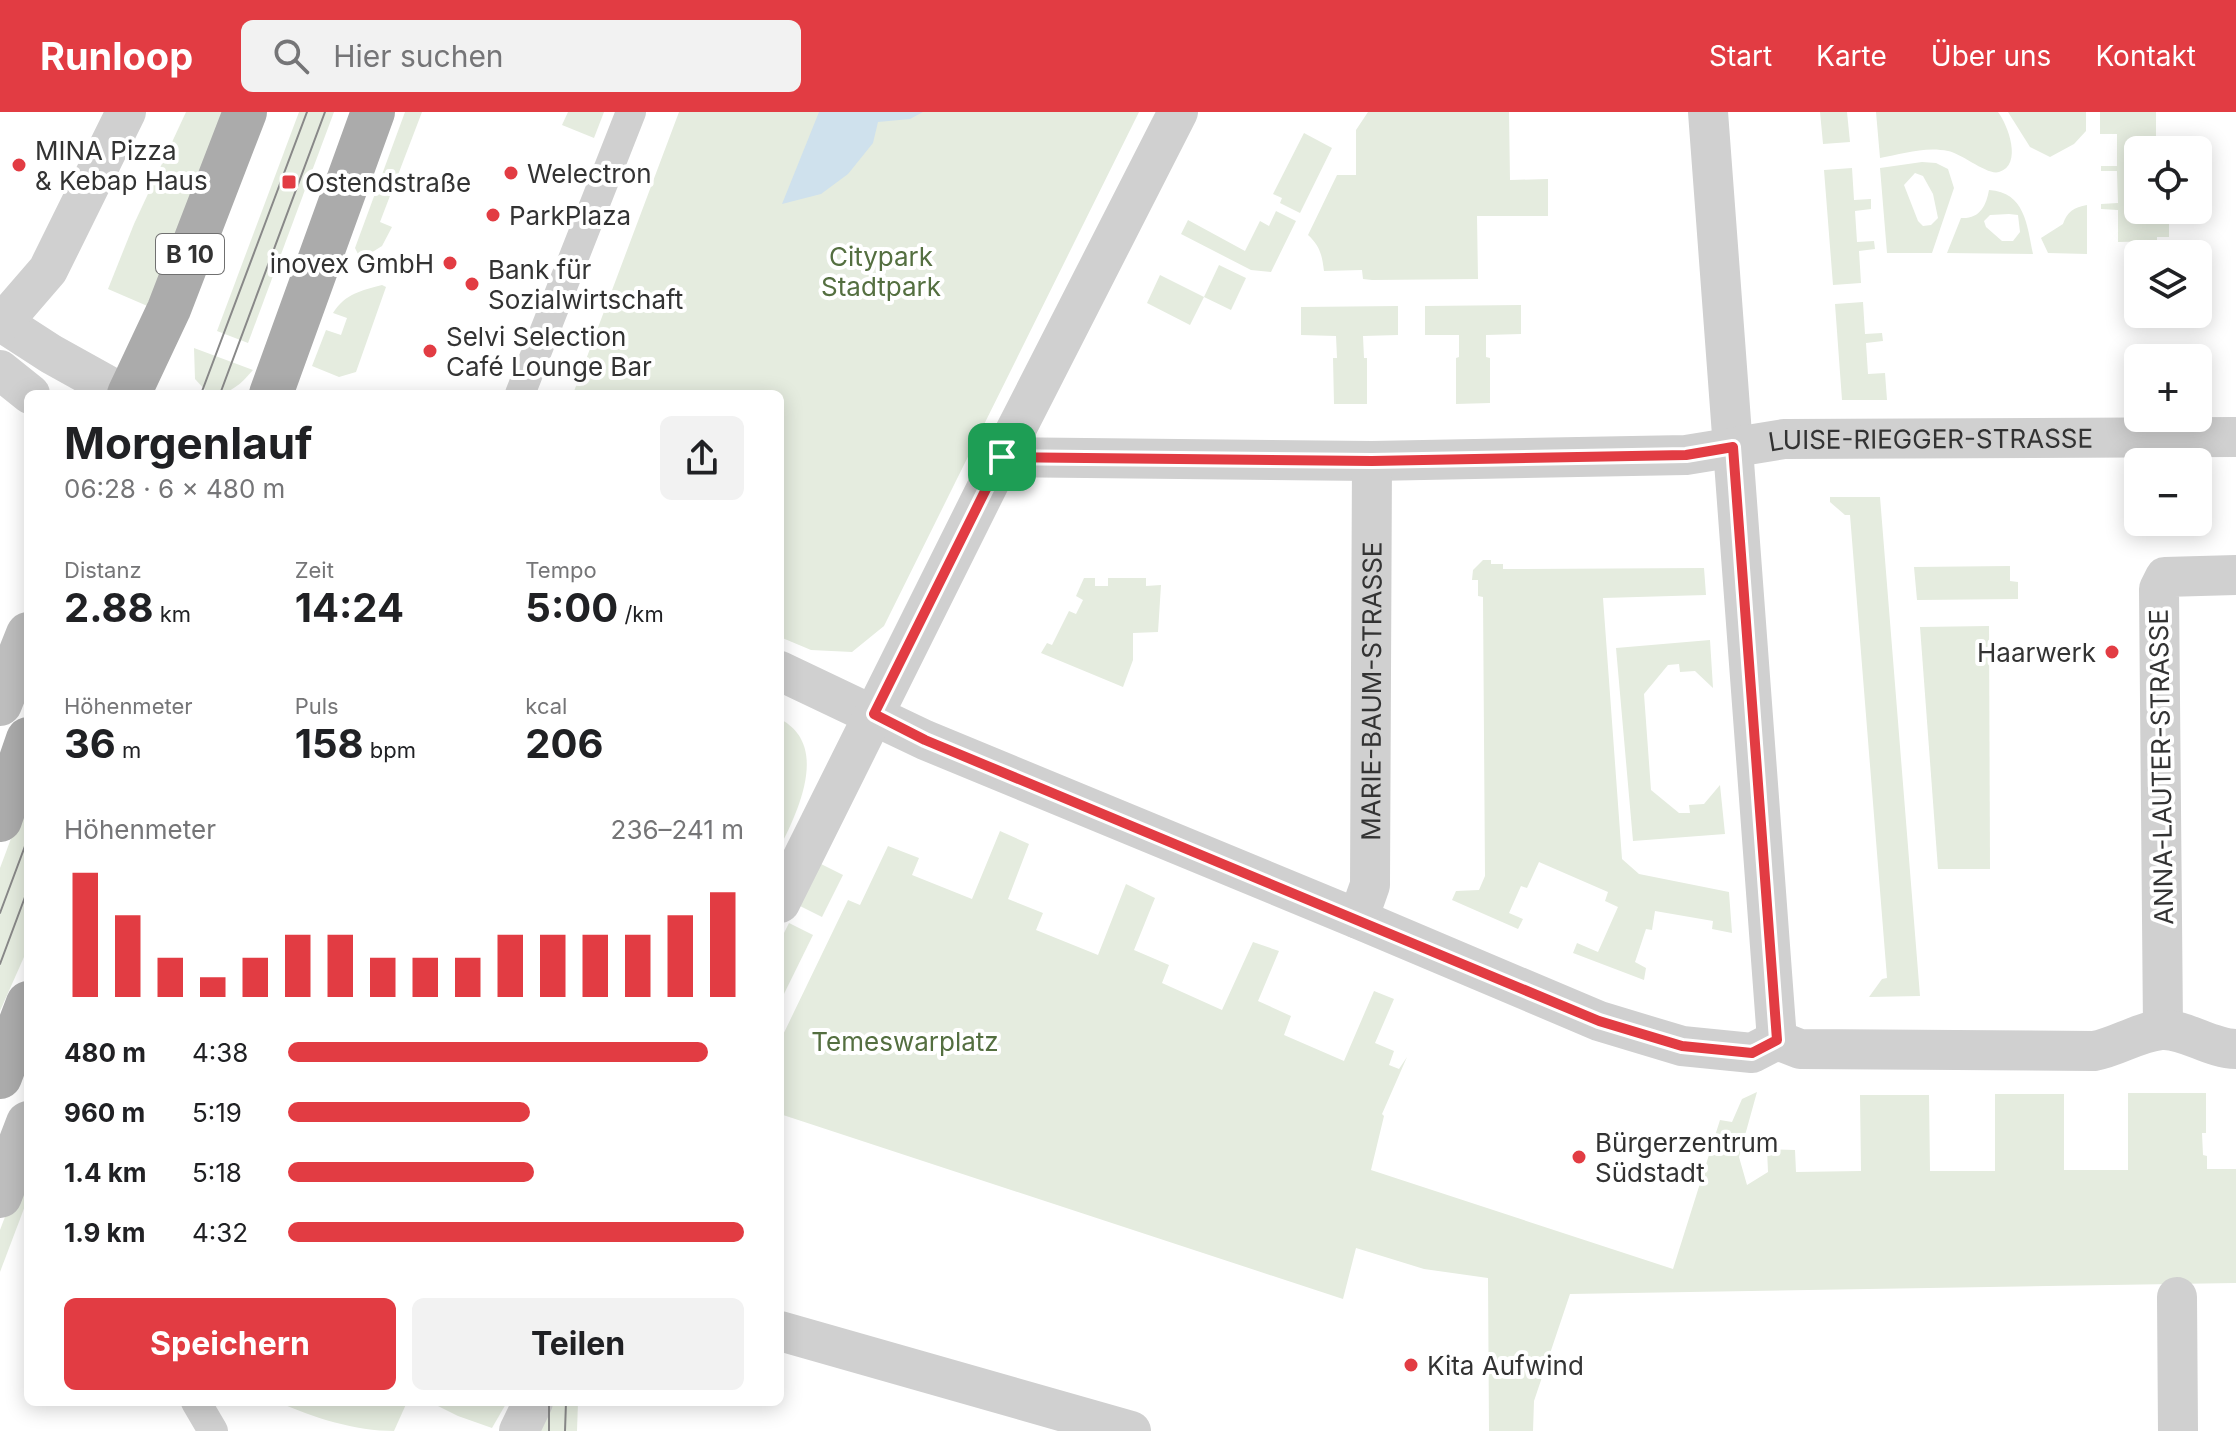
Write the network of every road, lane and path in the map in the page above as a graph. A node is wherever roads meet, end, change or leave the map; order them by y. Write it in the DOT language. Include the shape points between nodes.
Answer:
graph roads {
  1 [pos="126,112"];
  2 [pos="245,112"];
  3 [pos="373,112"];
  4 [pos="631,112"];
  5 [pos="1178,112"];
  6 [pos="1708,112"];
  7 [pos="2,321"];
  8 [pos="0,370"];
  9 [pos="25,390"];
  10 [pos="116,390"];
  11 [pos="131,390"];
  12 [pos="272,390"];
  13 [pos="522,390"];
  14 [pos="2236,437"];
  15 [pos="1733,447"];
  16 [pos="1002,457"];
  17 [pos="1372,461"];
  18 [pos="2236,575"];
  19 [pos="24,644"];
  20 [pos="784,673"];
  21 [pos="0,704"];
  22 [pos="874,714"];
  23 [pos="24,751"];
  24 [pos="0,820"];
  25 [pos="784,895"];
  26 [pos="1358,919"];
  27 [pos="24,1014"];
  28 [pos="2163,1029"];
  29 [pos="1777,1040"];
  30 [pos="2236,1049"];
  31 [pos="0,1077"];
  32 [pos="24,1133"];
  33 [pos="0,1196"];
  34 [pos="2177,1297"];
  35 [pos="784,1332"];
  36 [pos="198,1406"];
  37 [pos="531,1406"];
  38 [pos="213,1431"];
  39 [pos="519,1431"];
  40 [pos="1131,1431"];
  41 [pos="2178,1431"];
  1 -- 7 [label="street" via="48,270"];
  2 -- 11 [label="main road, B 10" via="169,309"];
  3 -- 12 [label="main road"];
  4 -- 13 [label="street"];
  5 -- 16 [label="street"];
  6 -- 15 [label="street"];
  7 -- 10 [label="street"];
  8 -- 9 [label="street"];
  14 -- 15 [label="street, LUISE-RIEGGER-STRASSE" via="1784,439"];
  15 -- 17 [label="street, LUISE-RIEGGER-STRASSE" via="1686,455"];
  15 -- 29 [label="street"];
  16 -- 17 [label="street, LUISE-RIEGGER-STRASSE"];
  16 -- 22 [label="street"];
  17 -- 26 [label="street, MARIE-BAUM-STRASSE" via="1370,885"];
  18 -- 28 [label="street, ANNA-LAUTER-STRASSE" via="2165,577 2159,589"];
  19 -- 21 [label="main road"];
  20 -- 22 [label="street"];
  22 -- 25 [label="street"];
  22 -- 26 [label="street" via="925,740"];
  23 -- 24 [label="main road"];
  26 -- 29 [label="street" via="1599,1021 1682,1046 1752,1053"];
  27 -- 31 [label="main road"];
  28 -- 29 [label="street" via="2094,1051 1800,1049"];
  28 -- 30 [label="street"];
  32 -- 33 [label="main road"];
  34 -- 41 [label="street"];
  35 -- 40 [label="street"];
  36 -- 38 [label="street"];
  37 -- 39 [label="street"];
}
